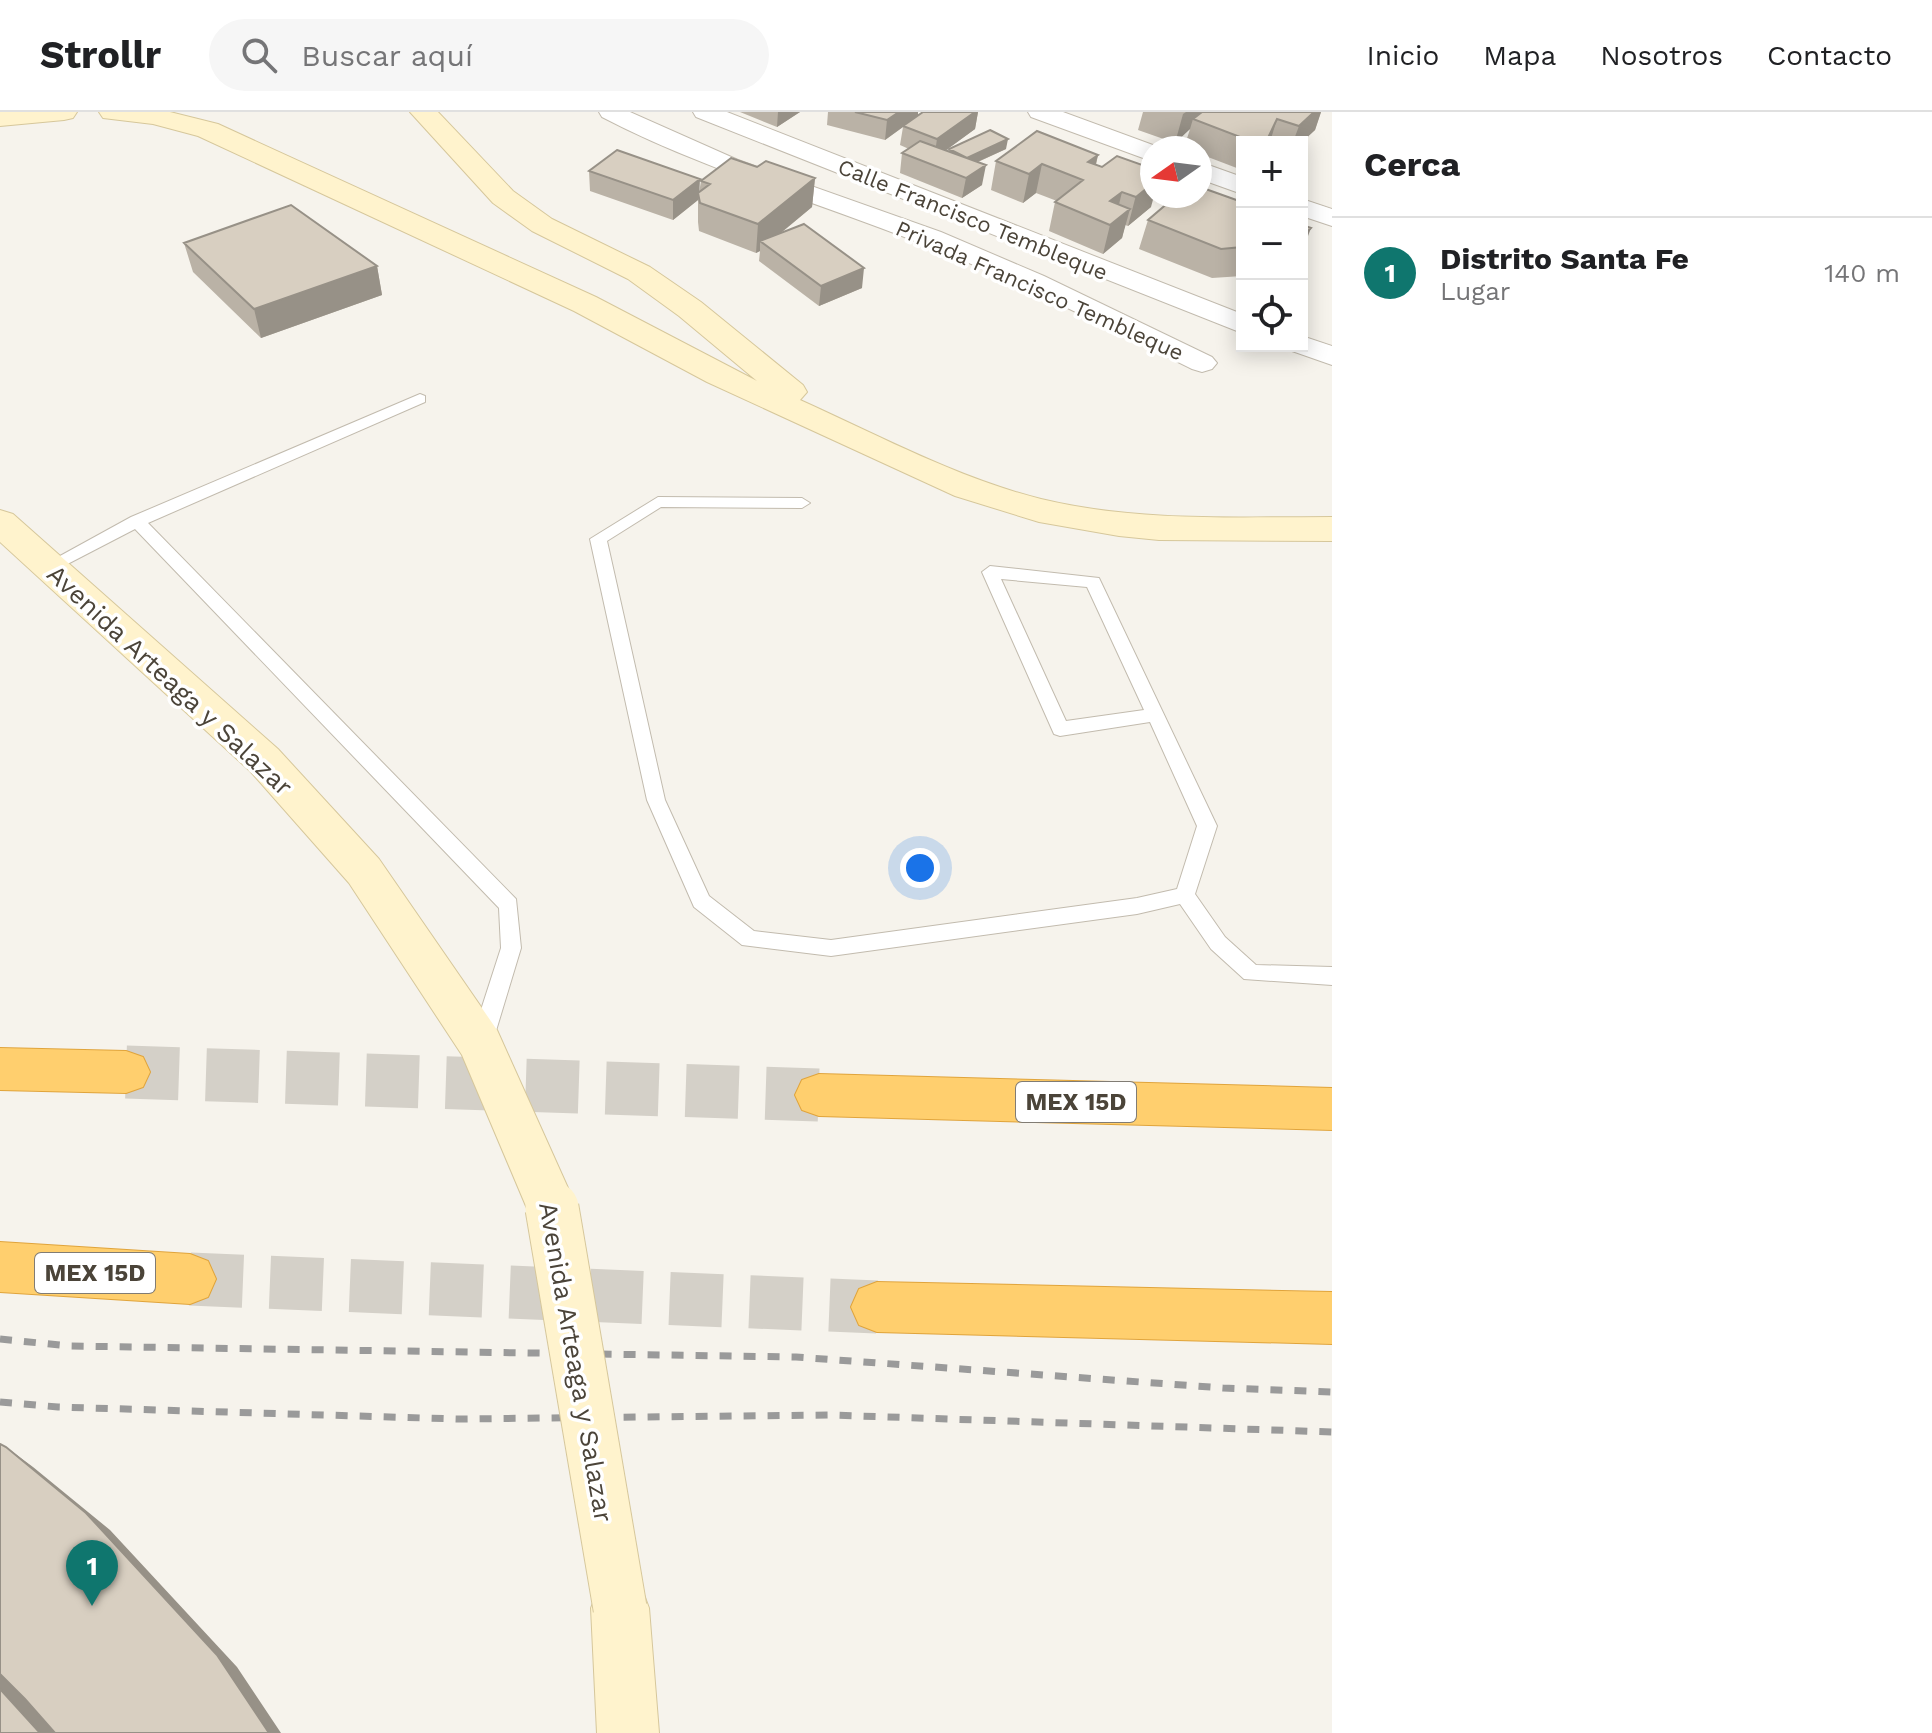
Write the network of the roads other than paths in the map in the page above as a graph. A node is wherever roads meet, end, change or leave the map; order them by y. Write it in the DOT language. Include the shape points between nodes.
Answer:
graph roads {
  1 [pos="64,112"];
  2 [pos="112,112"];
  3 [pos="423,112"];
  4 [pos="611,112"];
  5 [pos="705,112"];
  6 [pos="1040,112"];
  7 [pos="0,118"];
  8 [pos="1140,149"];
  9 [pos="1212,175"];
  10 [pos="1236,184"];
  11 [pos="1305,208"];
  12 [pos="1332,218"];
  13 [pos="639,273"];
  14 [pos="585,304"];
  15 [pos="1236,322"];
  16 [pos="1308,347"];
  17 [pos="1332,356"];
  18 [pos="1202,363"];
  19 [pos="420,399"];
  20 [pos="825,424"];
  21 [pos="802,503"];
  22 [pos="137,521"];
  23 [pos="0,522"];
  24 [pos="1332,529"];
  25 [pos="48,567"];
  26 [pos="1155,715"];
  27 [pos="1185,895"];
  28 [pos="1332,976"];
  29 [pos="481,1044"];
  30 [pos="0,1069"];
  31 [pos="126,1072"];
  32 [pos="819,1095"];
  33 [pos="1332,1109"];
  34 [pos="0,1267"];
  35 [pos="190,1279"];
  36 [pos="877,1307"];
  37 [pos="1332,1318"];
  38 [pos="628,1733"];
  1 -- 7 [label="street"];
  2 -- 14 [label="street" via="208,130"];
  3 -- 13 [label="street" via="503,197 542,225"];
  4 -- 18 [label="street, Privada Francisco Tembleque" via="744,173 932,238"];
  5 -- 15 [label="street, Calle Francisco Tembleque"];
  6 -- 8 [label="street"];
  9 -- 10 [label="street"];
  11 -- 12 [label="street"];
  13 -- 14 [label="street"];
  13 -- 20 [label="street" via="768,371"];
  14 -- 20 [label="street" via="718,375"];
  16 -- 17 [label="street"];
  19 -- 22 [label="lane"];
  20 -- 24 [label="street" via="967,488 1039,510 1159,528"];
  21 -- 27 [label="lane" via="658,502 598,539 656,800 701,901 749,939 831,948"];
  22 -- 25 [label="lane"];
  22 -- 29 [label="lane" via="509,905 511,948"];
  23 -- 25 [label="street, Avenida Arteaga y Salazar"];
  25 -- 29 [label="street, Avenida Arteaga y Salazar" via="264,760 364,871"];
  26 -- 26 [label="lane" via="1093,582 990,572 1060,729"];
  26 -- 27 [label="lane" via="1207,826"];
  27 -- 28 [label="lane" via="1218,943 1251,973"];
  29 -- 38 [label="street, Avenida Arteaga y Salazar, bridge" via="552,1208 620,1608"];
  30 -- 31 [label="highway"];
  32 -- 33 [label="highway, MEX 15D"];
  34 -- 35 [label="highway, MEX 15D"];
  36 -- 37 [label="highway"];
}
